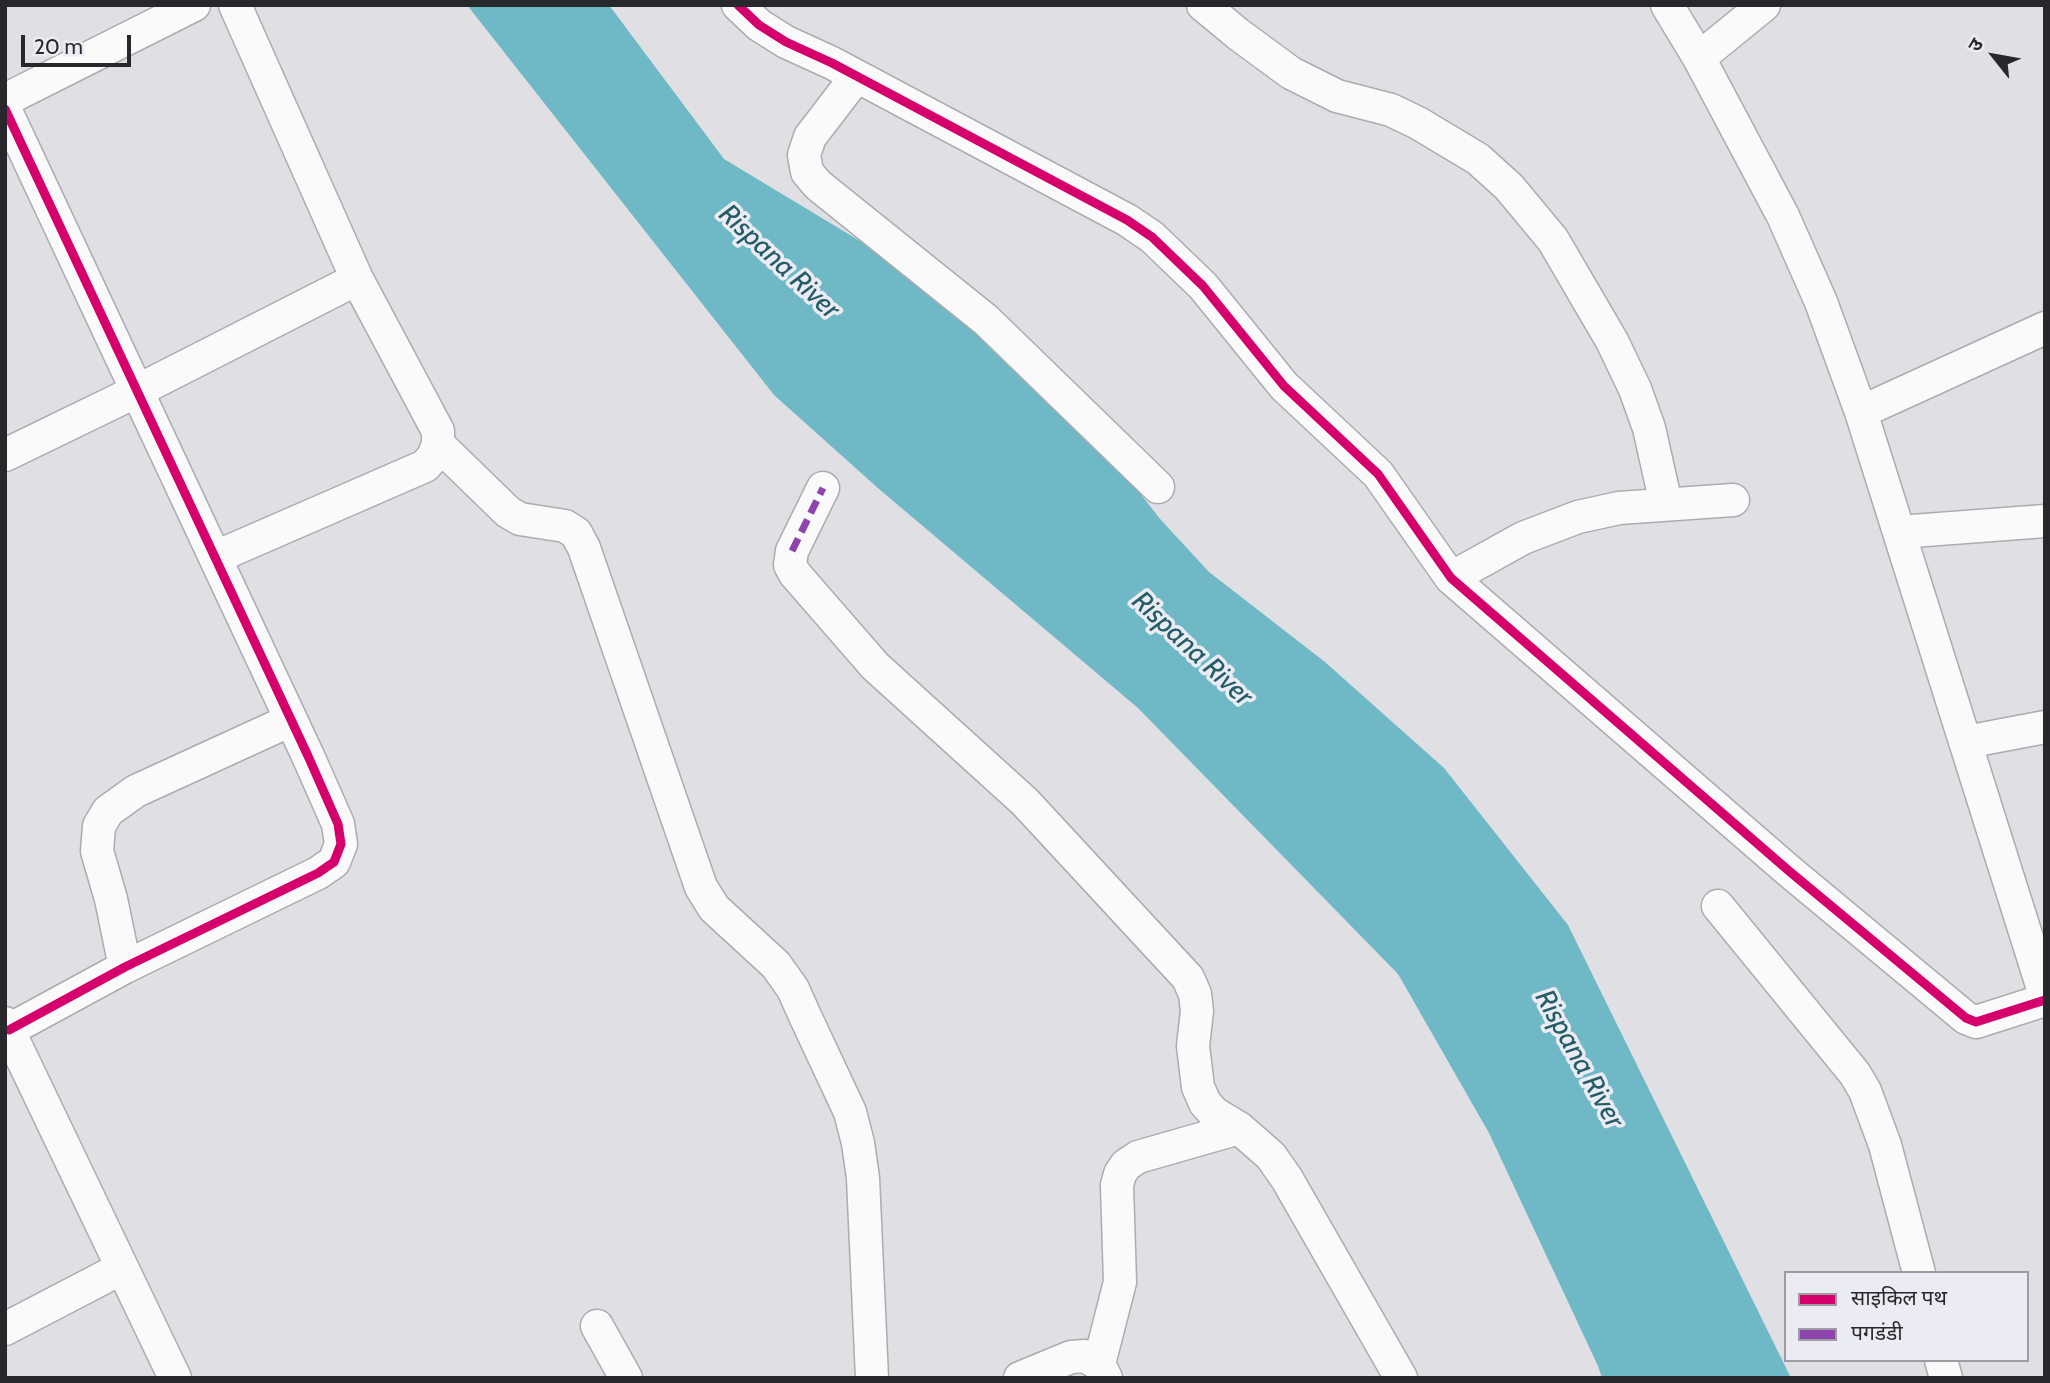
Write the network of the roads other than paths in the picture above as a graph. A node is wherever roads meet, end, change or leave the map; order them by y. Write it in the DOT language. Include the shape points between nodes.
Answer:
graph roads {
  1 [pos="194,5"];
  2 [pos="235,5"];
  3 [pos="738,5"];
  4 [pos="1203,5"];
  5 [pos="1667,5"];
  6 [pos="1764,5"];
  7 [pos="1699,58"];
  8 [pos="856,76"];
  9 [pos="5,100"];
  10 [pos="5,109"];
  11 [pos="357,279"];
  12 [pos="2045,328"];
  13 [pos="137,391"];
  14 [pos="1861,412"];
  15 [pos="438,444"];
  16 [pos="5,455"];
  17 [pos="1158,487"];
  18 [pos="823,488"];
  19 [pos="1733,500"];
  20 [pos="1666,504"];
  21 [pos="2045,521"];
  22 [pos="1899,532"];
  23 [pos="216,557"];
  24 [pos="1451,578"];
  25 [pos="291,720"];
  26 [pos="2045,727"];
  27 [pos="1966,742"];
  28 [pos="1717,906"];
  29 [pos="125,967"];
  30 [pos="2043,989"];
  31 [pos="7,1026"];
  32 [pos="1238,1128"];
  33 [pos="122,1268"];
  34 [pos="1918,1271"];
  35 [pos="597,1326"];
  36 [pos="5,1329"];
  37 [pos="1102,1371"];
  38 [pos="175,1378"];
  39 [pos="626,1378"];
  40 [pos="872,1378"];
  41 [pos="1020,1378"];
  42 [pos="1401,1378"];
  1 -- 9 [label="street"];
  2 -- 11 [label="street"];
  3 -- 8 [label="street" via="768,30"];
  4 -- 20 [label="street" via="1291,73 1337,96 1391,110 1418,123 1478,159 1509,187 1553,240 1612,341 1649,428"];
  5 -- 7 [label="street"];
  6 -- 7 [label="street"];
  7 -- 14 [label="street" via="1801,255"];
  8 -- 17 [label="street" via="810,137 804,155 807,172 986,320"];
  8 -- 24 [label="street" via="1152,237 1203,286 1284,386 1378,474"];
  10 -- 13 [label="street"];
  11 -- 13 [label="street"];
  11 -- 15 [label="street" via="438,431"];
  12 -- 14 [label="street"];
  13 -- 16 [label="street"];
  13 -- 23 [label="street"];
  14 -- 22 [label="street"];
  15 -- 23 [label="street" via="425,466"];
  15 -- 40 [label="street" via="508,512 576,533 701,887 714,908 776,965 793,989 850,1112 858,1143"];
  18 -- 32 [label="street" via="793,551 790,565 795,574 875,666 1025,802 1188,978 1197,1011 1198,1087 1214,1113"];
  19 -- 20 [label="street"];
  20 -- 24 [label="street" via="1578,517 1523,538"];
  21 -- 22 [label="street"];
  22 -- 27 [label="street"];
  23 -- 25 [label="street"];
  24 -- 30 [label="street" via="1958,1013 1976,1022"];
  25 -- 29 [label="street" via="136,791 108,811 99,825 97,851"];
  25 -- 29 [label="street" via="338,824 341,844 334,862"];
  26 -- 27 [label="street"];
  27 -- 30 [label="street"];
  28 -- 34 [label="street" via="1865,1091 1885,1145"];
  29 -- 31 [label="street"];
  31 -- 33 [label="street"];
  32 -- 37 [label="street" via="1138,1157 1120,1174 1119,1282"];
  32 -- 42 [label="street" via="1271,1156 1287,1179"];
  33 -- 36 [label="street"];
  33 -- 38 [label="street"];
  35 -- 39 [label="street"];
  37 -- 41 [label="street" via="1084,1356 1071,1357"];
}
